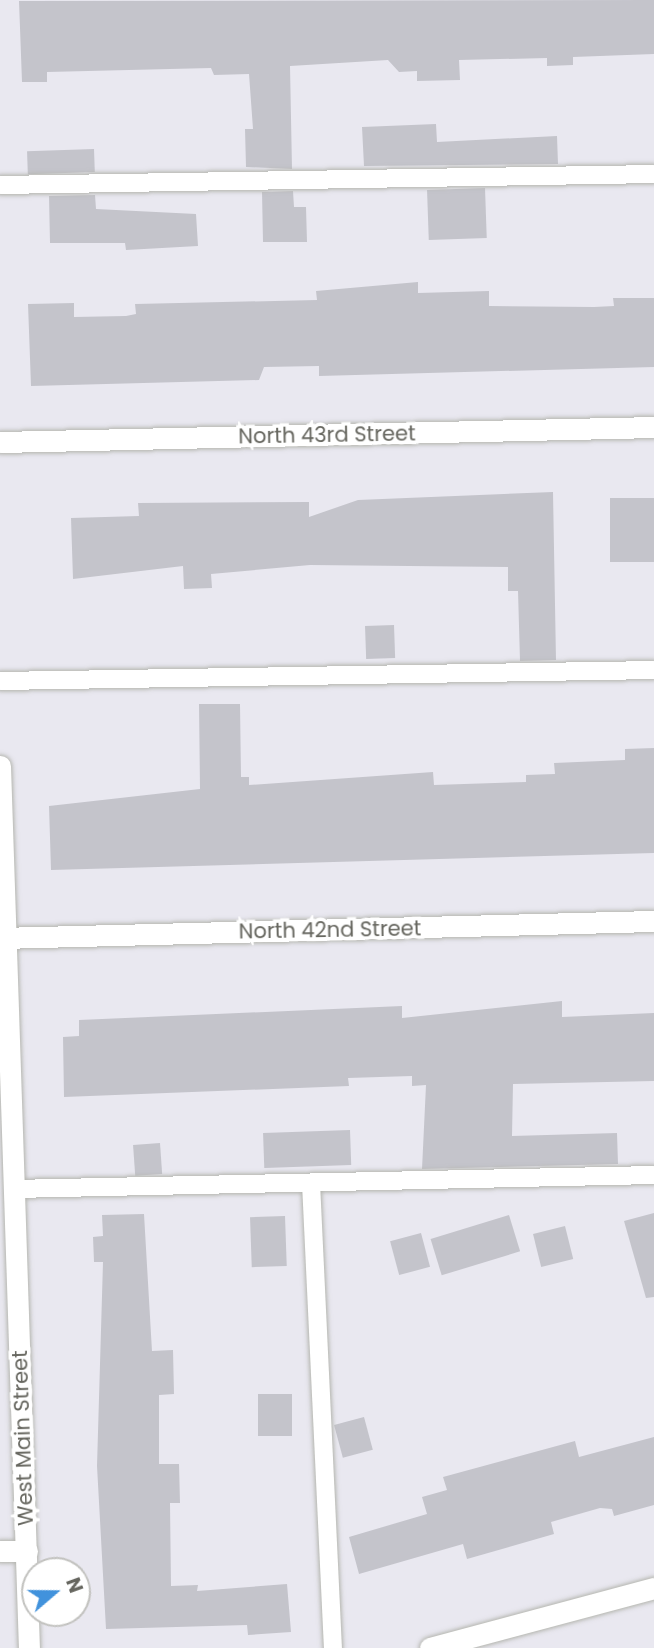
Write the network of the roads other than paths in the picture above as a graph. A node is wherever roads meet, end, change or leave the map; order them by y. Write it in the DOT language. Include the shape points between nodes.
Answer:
graph roads {
  1 [pos="654,174"];
  2 [pos="0,185"];
  3 [pos="654,427"];
  4 [pos="0,442"];
  5 [pos="654,670"];
  6 [pos="0,681"];
  7 [pos="0,766"];
  8 [pos="654,921"];
  9 [pos="3,938"];
  10 [pos="654,1175"];
  11 [pos="311,1183"];
  12 [pos="7,1190"];
  13 [pos="0,1551"];
  14 [pos="27,1551"];
  15 [pos="654,1588"];
  16 [pos="29,1648"];
  17 [pos="333,1648"];
  18 [pos="430,1648"];
  1 -- 2 [label="lane"];
  3 -- 4 [label="street, North 43rd Street"];
  5 -- 6 [label="lane"];
  7 -- 9 [label="street, West Main Street"];
  8 -- 9 [label="street, North 42nd Street"];
  9 -- 12 [label="street, West Main Street"];
  10 -- 11 [label="lane"];
  11 -- 12 [label="lane"];
  11 -- 17 [label="lane"];
  12 -- 14 [label="street, West Main Street"];
  13 -- 14 [label="street"];
  14 -- 16 [label="street, West Main Street"];
  15 -- 18 [label="street"];
}
